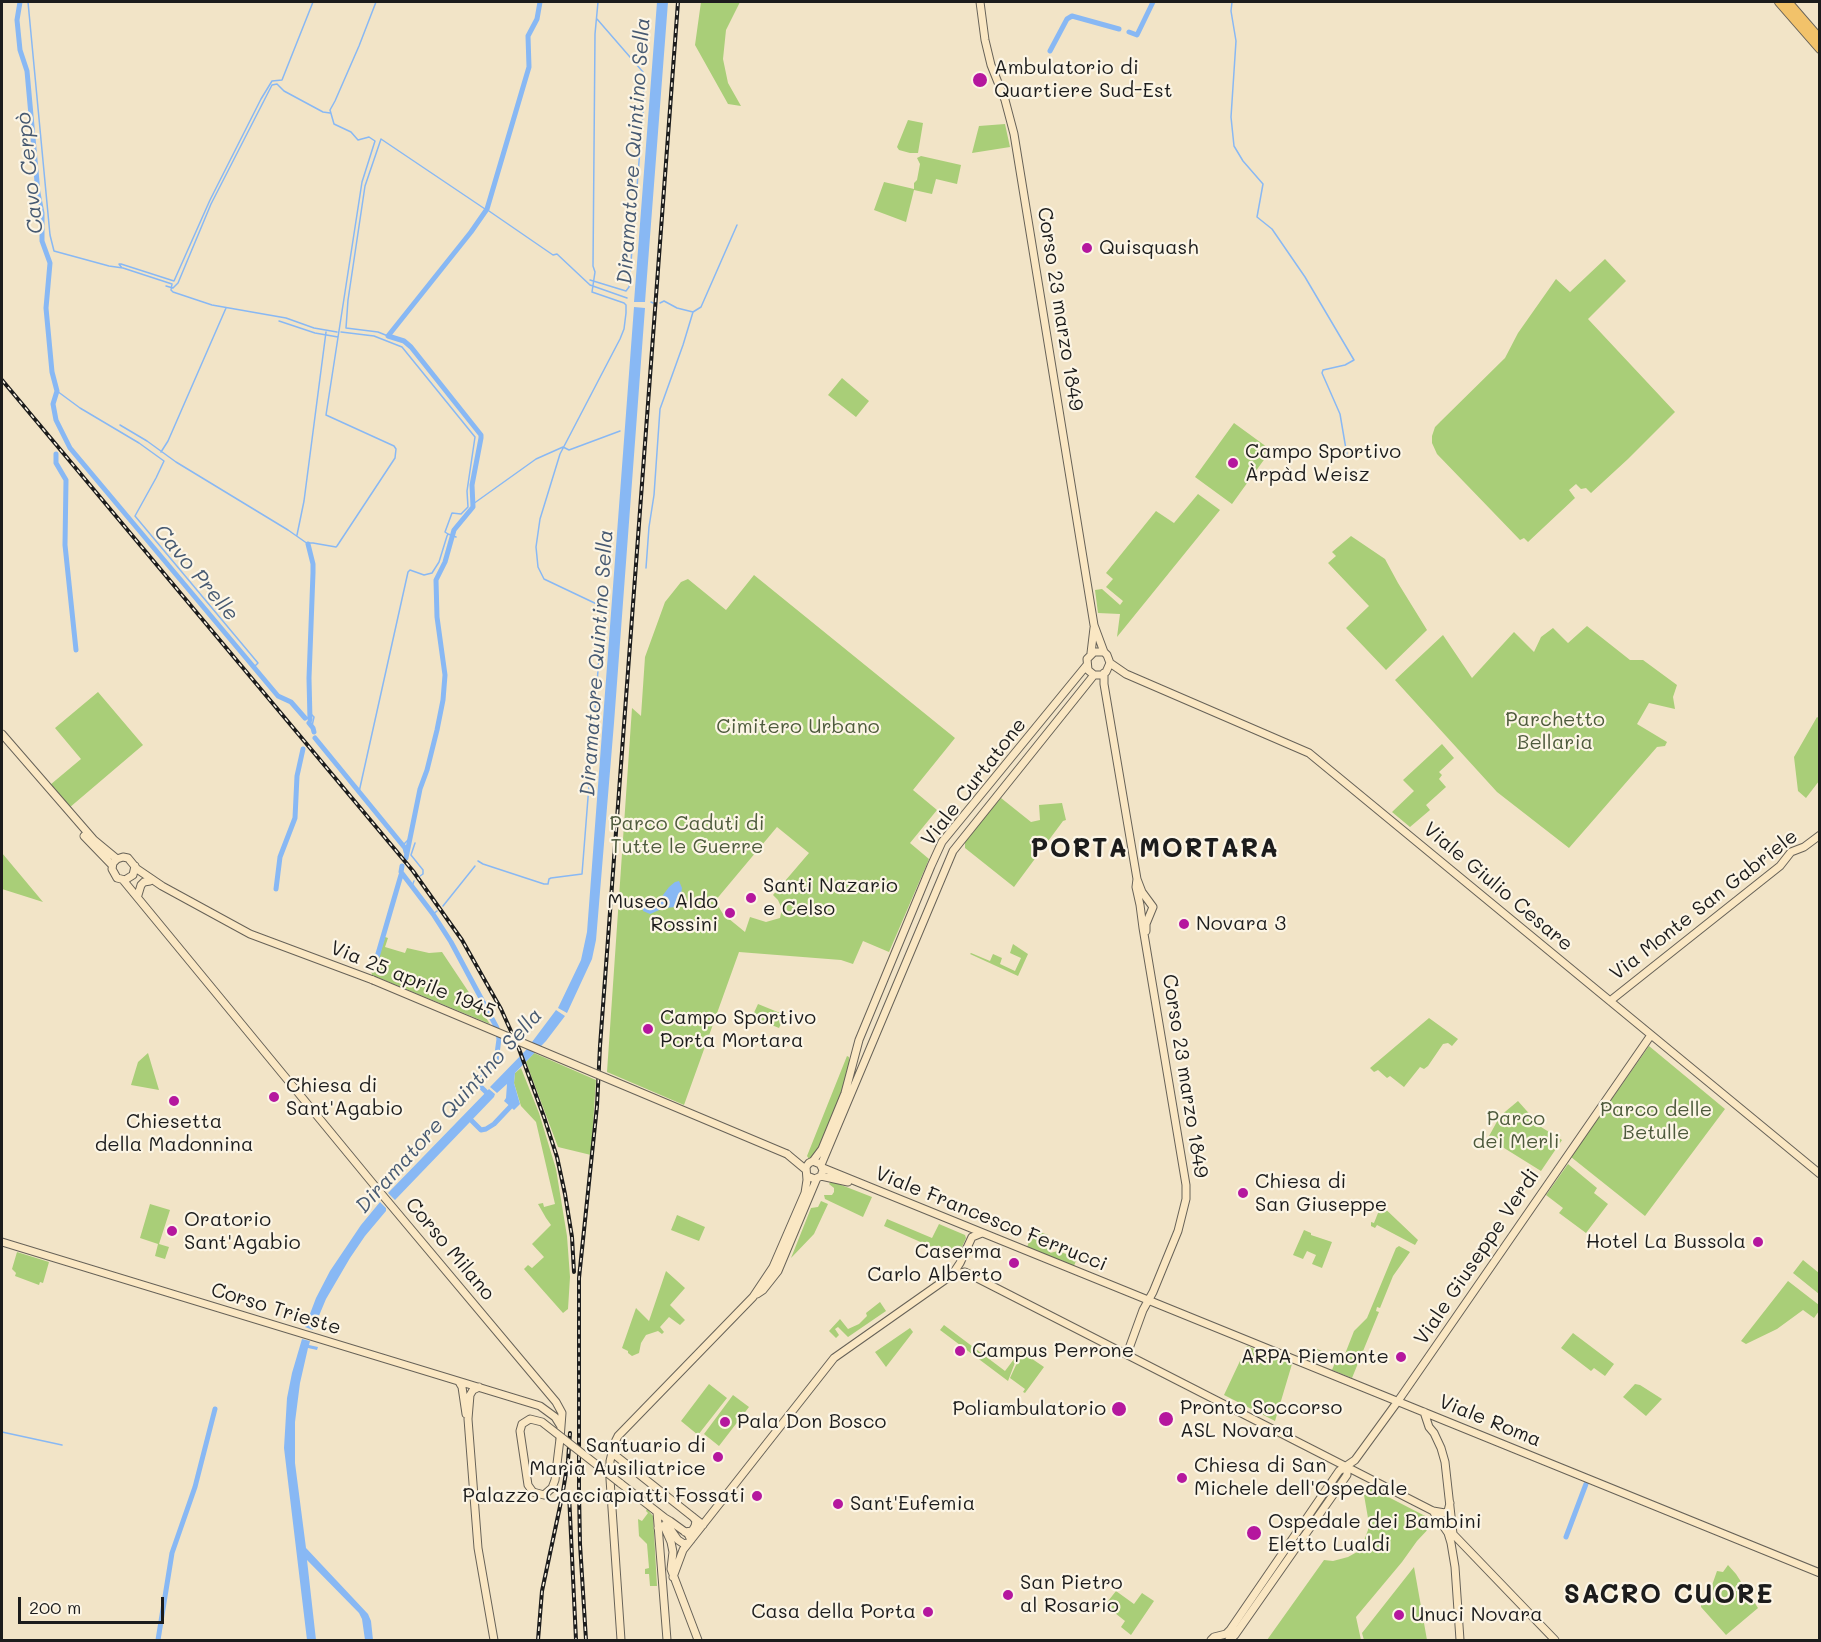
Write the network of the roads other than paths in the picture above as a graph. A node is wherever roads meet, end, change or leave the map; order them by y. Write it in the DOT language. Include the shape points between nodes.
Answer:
graph roads {
  1 [pos="980,2"];
  2 [pos="1779,2"];
  3 [pos="1788,2"];
  4 [pos="1820,39"];
  5 [pos="1820,50"];
  6 [pos="1094,625"];
  7 [pos="1104,652"];
  8 [pos="1091,653"];
  9 [pos="1110,663"];
  10 [pos="1086,666"];
  11 [pos="1101,674"];
  12 [pos="1126,674"];
  13 [pos="2,735"];
  14 [pos="28,767"];
  15 [pos="41,785"];
  16 [pos="1820,835"];
  17 [pos="94,840"];
  18 [pos="107,855"];
  19 [pos="115,862"];
  20 [pos="136,875"];
  21 [pos="123,880"];
  22 [pos="150,881"];
  23 [pos="162,886"];
  24 [pos="138,896"];
  25 [pos="143,905"];
  26 [pos="1143,906"];
  27 [pos="1151,912"];
  28 [pos="1145,937"];
  29 [pos="1610,1001"];
  30 [pos="1651,1035"];
  31 [pos="809,1167"];
  32 [pos="820,1172"];
  33 [pos="1820,1174"];
  34 [pos="982,1233"];
  35 [pos="972,1237"];
  36 [pos="2,1242"];
  37 [pos="959,1265"];
  38 [pos="965,1272"];
  39 [pos="952,1275"];
  40 [pos="753,1297"];
  41 [pos="1148,1300"];
  42 [pos="1127,1354"];
  43 [pos="459,1382"];
  44 [pos="478,1388"];
  45 [pos="548,1393"];
  46 [pos="1398,1401"];
  47 [pos="540,1406"];
  48 [pos="1424,1412"];
  49 [pos="468,1419"];
  50 [pos="1443,1420"];
  51 [pos="560,1425"];
  52 [pos="1434,1433"];
  53 [pos="611,1452"];
  54 [pos="1347,1466"];
  55 [pos="1332,1481"];
  56 [pos="1339,1486"];
  57 [pos="1450,1503"];
  58 [pos="1433,1511"];
  59 [pos="657,1512"];
  60 [pos="693,1517"];
  61 [pos="664,1518"];
  62 [pos="703,1525"];
  63 [pos="658,1528"];
  64 [pos="690,1537"];
  65 [pos="1820,1573"];
  66 [pos="673,1577"];
  67 [pos="1225,1639"];
  68 [pos="494,1641"];
  69 [pos="621,1641"];
  70 [pos="666,1641"];
  71 [pos="698,1641"];
  72 [pos="1211,1641"];
  73 [pos="1460,1641"];
  74 [pos="1556,1641"];
  1 -- 6 [label="street, Corso 23 marzo 1849" via="984,40 1014,134"];
  2 -- 5 [label="highway"];
  3 -- 4 [label="highway"];
  6 -- 7 [label="street, Corso 23 marzo 1849"];
  6 -- 8 [label="street, Corso 23 marzo 1849"];
  7 -- 8 [label="street"];
  7 -- 9 [label="street"];
  8 -- 10 [label="street"];
  9 -- 11 [label="street"];
  9 -- 12 [label="street, Viale Giulio Cesare"];
  10 -- 11 [label="street"];
  10 -- 31 [label="street, Viale Curtatone" via="942,842 860,1039 822,1149"];
  11 -- 12 [label="street, Viale Giulio Cesare"];
  11 -- 26 [label="street, Corso 23 marzo 1849" via="1136,887"];
  11 -- 32 [label="street, Viale Curtatone" via="953,851"];
  12 -- 29 [label="street, Viale Giulio Cesare" via="1309,753"];
  13 -- 14 [label="street"];
  14 -- 15 [label="street"];
  14 -- 17 [label="street"];
  15 -- 17 [label="street"];
  15 -- 18 [label="street" via="91,844"];
  16 -- 29 [label="street, Via Monte San Gabriele" via="1791,852 1780,866"];
  17 -- 18 [label="street"];
  18 -- 19 [label="street"];
  19 -- 20 [label="street" via="121,857 128,858"];
  19 -- 21 [label="street" via="114,875"];
  20 -- 21 [label="street"];
  20 -- 22 [label="street, Via 25 aprile 1945"];
  20 -- 23 [label="street, Via 25 aprile 1945"];
  20 -- 24 [label="street, Corso Milano" via="131,881"];
  21 -- 25 [label="street, Corso Milano"];
  22 -- 23 [label="street, Via 25 aprile 1945"];
  22 -- 24 [label="street" via="141,885"];
  23 -- 31 [label="street, Via 25 aprile 1945, bridge" via="250,934 373,980 787,1154"];
  24 -- 25 [label="street, Corso Milano"];
  25 -- 45 [label="street, Corso Milano"];
  26 -- 27 [label="street" via="1145,914"];
  26 -- 27 [label="street" via="1152,905"];
  26 -- 28 [label="street, Corso 23 marzo 1849"];
  27 -- 28 [label="street, Corso 23 marzo 1849"];
  28 -- 41 [label="street, Corso 23 marzo 1849" via="1186,1185 1178,1231"];
  29 -- 30 [label="street, Viale Giulio Cesare"];
  30 -- 33 [label="street, Viale Giulio Cesare"];
  30 -- 46 [label="street, Viale Giuseppe Verdi"];
  31 -- 32 [label="street"];
  31 -- 32 [label="street" via="812,1179"];
  31 -- 40 [label="street, Viale Curtatone" via="805,1193 772,1267"];
  32 -- 34 [label="street, Viale Francesco Ferrucci"];
  32 -- 35 [label="street, Viale Francesco Ferrucci" via="965,1228"];
  32 -- 40 [label="street, Viale Curtatone" via="778,1271"];
  34 -- 35 [label="street"];
  34 -- 41 [label="street, Viale Francesco Ferrucci"];
  35 -- 37 [label="street"];
  36 -- 43 [label="street, Corso Trieste"];
  37 -- 38 [label="street"];
  37 -- 39 [label="street"];
  38 -- 39 [label="street"];
  38 -- 42 [label="street"];
  39 -- 62 [label="street" via="834,1358"];
  40 -- 53 [label="street" via="618,1436"];
  41 -- 42 [label="street, Corso 23 marzo 1849"];
  41 -- 46 [label="street, Viale Roma"];
  42 -- 54 [label="street"];
  43 -- 44 [label="street, Corso Trieste"];
  43 -- 49 [label="street"];
  44 -- 47 [label="street, Corso Trieste"];
  44 -- 49 [label="street" via="470,1395"];
  45 -- 47 [label="street" via="549,1404"];
  45 -- 51 [label="street, Corso Milano" via="560,1407"];
  46 -- 48 [label="street, Viale Roma"];
  46 -- 54 [label="street, Viale Giuseppe Verdi"];
  47 -- 51 [label="street"];
  48 -- 50 [label="street, Viale Roma"];
  48 -- 52 [label="street"];
  49 -- 68 [label="street" via="478,1548"];
  50 -- 52 [label="street" via="1433,1425"];
  50 -- 65 [label="street, Viale Roma"];
  51 -- 59 [label="street, Corso Milano, bridge" via="560,1439 552,1488 544,1495 533,1492 528,1485 520,1436 522,1424 537,1419 542,1422 620,1483"];
  52 -- 57 [label="street" via="1445,1462"];
  53 -- 60 [label="street"];
  53 -- 69 [label="street"];
  54 -- 55 [label="street, Viale Giuseppe Verdi"];
  54 -- 56 [label="street" via="1347,1475"];
  54 -- 58 [label="street"];
  55 -- 56 [label="street"];
  55 -- 67 [label="street, Viale Giuseppe Verdi"];
  56 -- 67 [label="street"];
  57 -- 58 [label="street" via="1445,1513"];
  57 -- 74 [label="street" via="1453,1534"];
  58 -- 73 [label="street" via="1451,1543"];
  59 -- 61 [label="street"];
  59 -- 63 [label="street"];
  60 -- 62 [label="street"];
  60 -- 64 [label="street" via="696,1521"];
  61 -- 64 [label="street"];
  61 -- 64 [label="street" via="678,1540 684,1544"];
  62 -- 64 [label="street"];
  63 -- 66 [label="street" via="664,1526 671,1542"];
  63 -- 70 [label="street"];
  64 -- 66 [label="street"];
  66 -- 71 [label="street"];
  67 -- 72 [label="street" via="1216,1636"];
}
